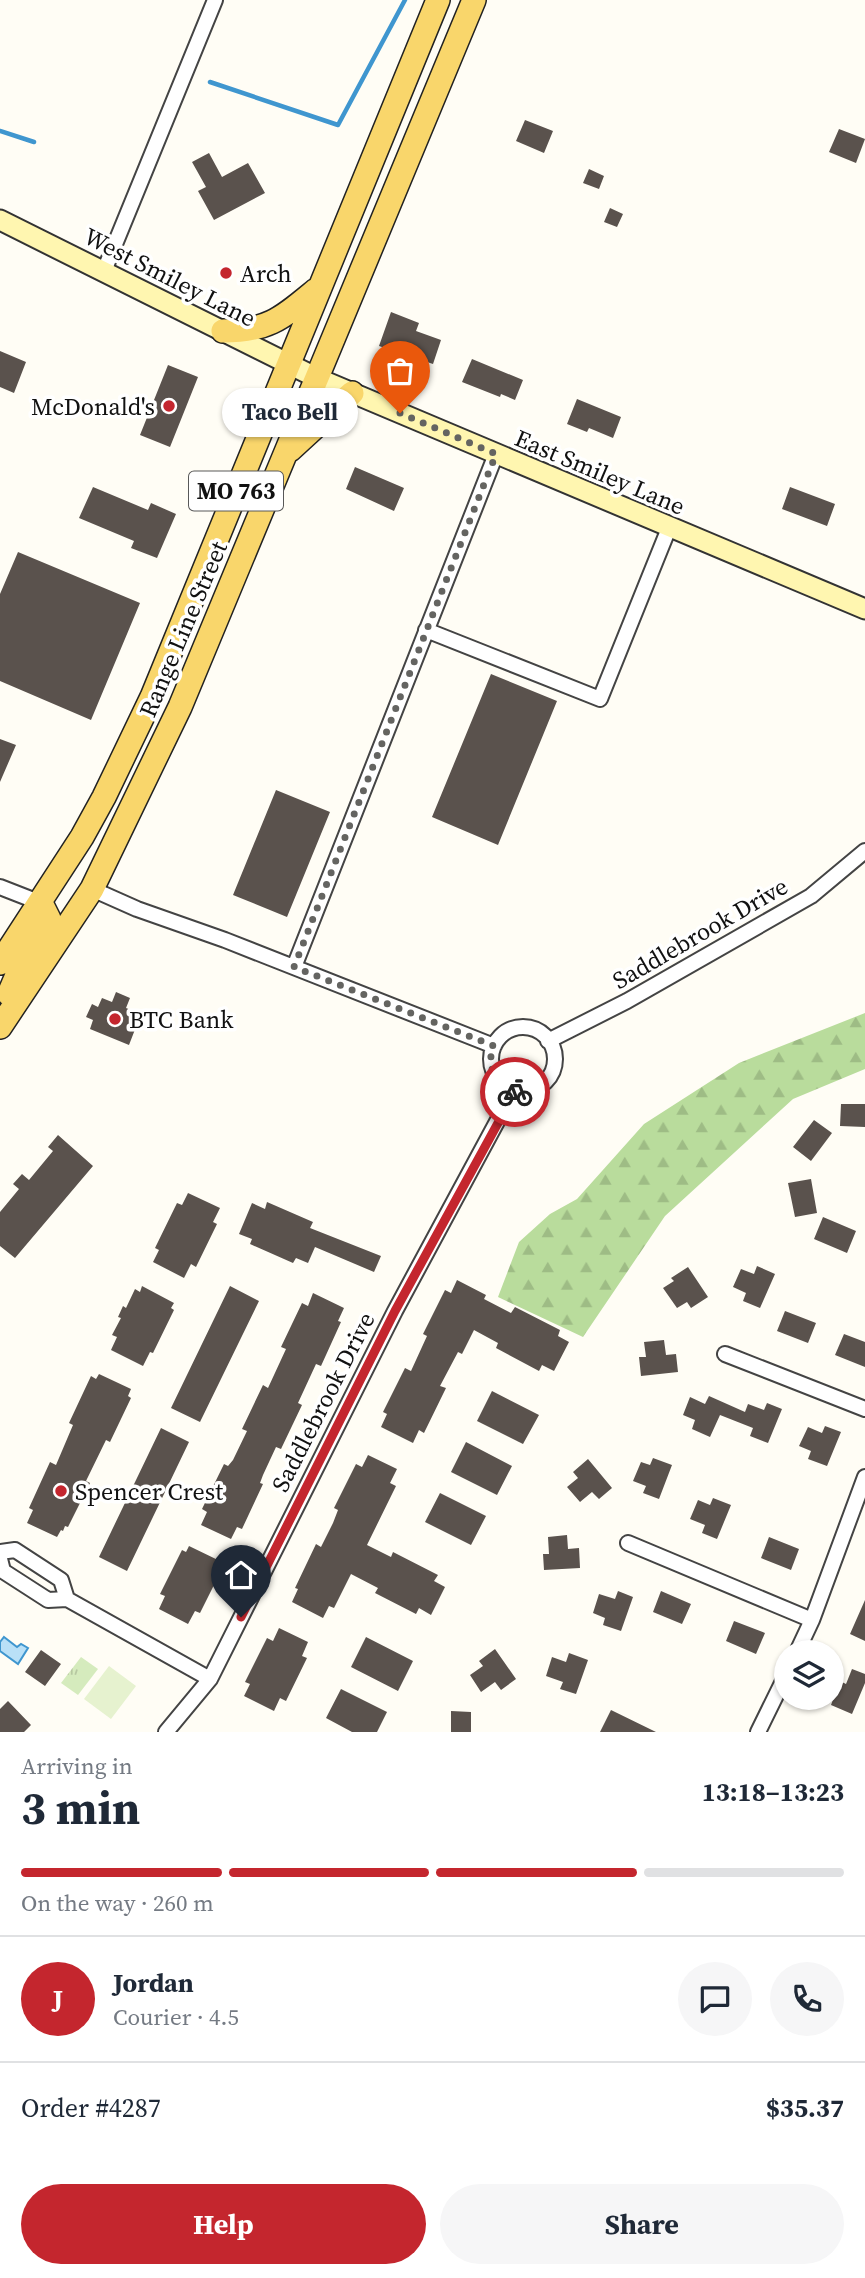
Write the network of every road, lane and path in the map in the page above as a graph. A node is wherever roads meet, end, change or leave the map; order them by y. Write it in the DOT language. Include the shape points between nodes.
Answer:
graph roads {
  1 [pos="215,0"];
  2 [pos="438,0"];
  3 [pos="474,0"];
  4 [pos="0,220"];
  5 [pos="104,271"];
  6 [pos="321,285"];
  7 [pos="223,331"];
  8 [pos="289,363"];
  9 [pos="317,378"];
  10 [pos="352,393"];
  11 [pos="496,454"];
  12 [pos="285,455"];
  13 [pos="670,528"];
  14 [pos="865,609"];
  15 [pos="426,630"];
  16 [pos="123,758"];
  17 [pos="865,851"];
  18 [pos="0,887"];
  19 [pos="92,889"];
  20 [pos="41,903"];
  21 [pos="0,963"];
  22 [pos="294,967"];
  23 [pos="0,1016"];
  24 [pos="0,1027"];
  25 [pos="548,1041"];
  26 [pos="494,1046"];
  27 [pos="517,1089"];
  28 [pos="725,1354"];
  29 [pos="865,1409"];
  30 [pos="865,1478"];
  31 [pos="628,1543"];
  32 [pos="0,1552"];
  33 [pos="0,1559"];
  34 [pos="66,1599"];
  35 [pos="812,1620"];
  36 [pos="803,1640"];
  37 [pos="210,1679"];
  38 [pos="774,1699"];
  39 [pos="166,1732"];
  40 [pos="758,1732"];
  1 -- 5 [label="street"];
  2 -- 6 [label="main road, Range Line Street / MO 763"];
  3 -- 9 [label="main road, Range Line Street / MO 763"];
  4 -- 5 [label="street, West Smiley Lane"];
  5 -- 7 [label="street, West Smiley Lane"];
  6 -- 7 [label="main road" via="264,327"];
  6 -- 8 [label="main road, Range Line Street / MO 763"];
  7 -- 8 [label="street, West Smiley Lane"];
  8 -- 9 [label="street, West Smiley Lane"];
  8 -- 16 [label="main road, Range Line Street / MO 763"];
  9 -- 10 [label="street, East Smiley Lane"];
  9 -- 12 [label="main road, Range Line Street / MO 763"];
  10 -- 11 [label="street, East Smiley Lane"];
  10 -- 12 [label="main road"];
  11 -- 13 [label="street, East Smiley Lane"];
  11 -- 15 [label="street"];
  12 -- 19 [label="main road, Range Line Street / MO 763" via="180,707"];
  13 -- 14 [label="street, East Smiley Lane"];
  13 -- 15 [label="street" via="600,699"];
  15 -- 22 [label="street"];
  16 -- 19 [label="main road" via="106,828 83,876"];
  16 -- 20 [label="main road, Range Line Street / MO 763"];
  17 -- 25 [label="street, Saddlebrook Drive" via="811,896"];
  18 -- 20 [label="street"];
  19 -- 22 [label="street"];
  19 -- 24 [label="main road, Range Line Street / MO 763"];
  20 -- 21 [label="main road, Range Line Street / MO 763"];
  20 -- 23 [label="main road" via="49,919 46,929 21,967"];
  22 -- 26 [label="street"];
  25 -- 26 [label="street" via="541,1032 518,1026 498,1037"];
  25 -- 27 [label="street" via="555,1050 550,1078 528,1091"];
  26 -- 27 [label="street" via="489,1057 495,1077 506,1087"];
  27 -- 37 [label="street, Saddlebrook Drive" via="395,1311"];
  28 -- 29 [label="street"];
  30 -- 35 [label="street"];
  31 -- 35 [label="street"];
  32 -- 34 [label="street" via="15,1550 61,1580"];
  33 -- 34 [label="street" via="3,1571 48,1600"];
  34 -- 37 [label="street"];
  35 -- 36 [label="street"];
  37 -- 39 [label="street, Saddlebrook Drive"];
  38 -- 40 [label="street"];
}
